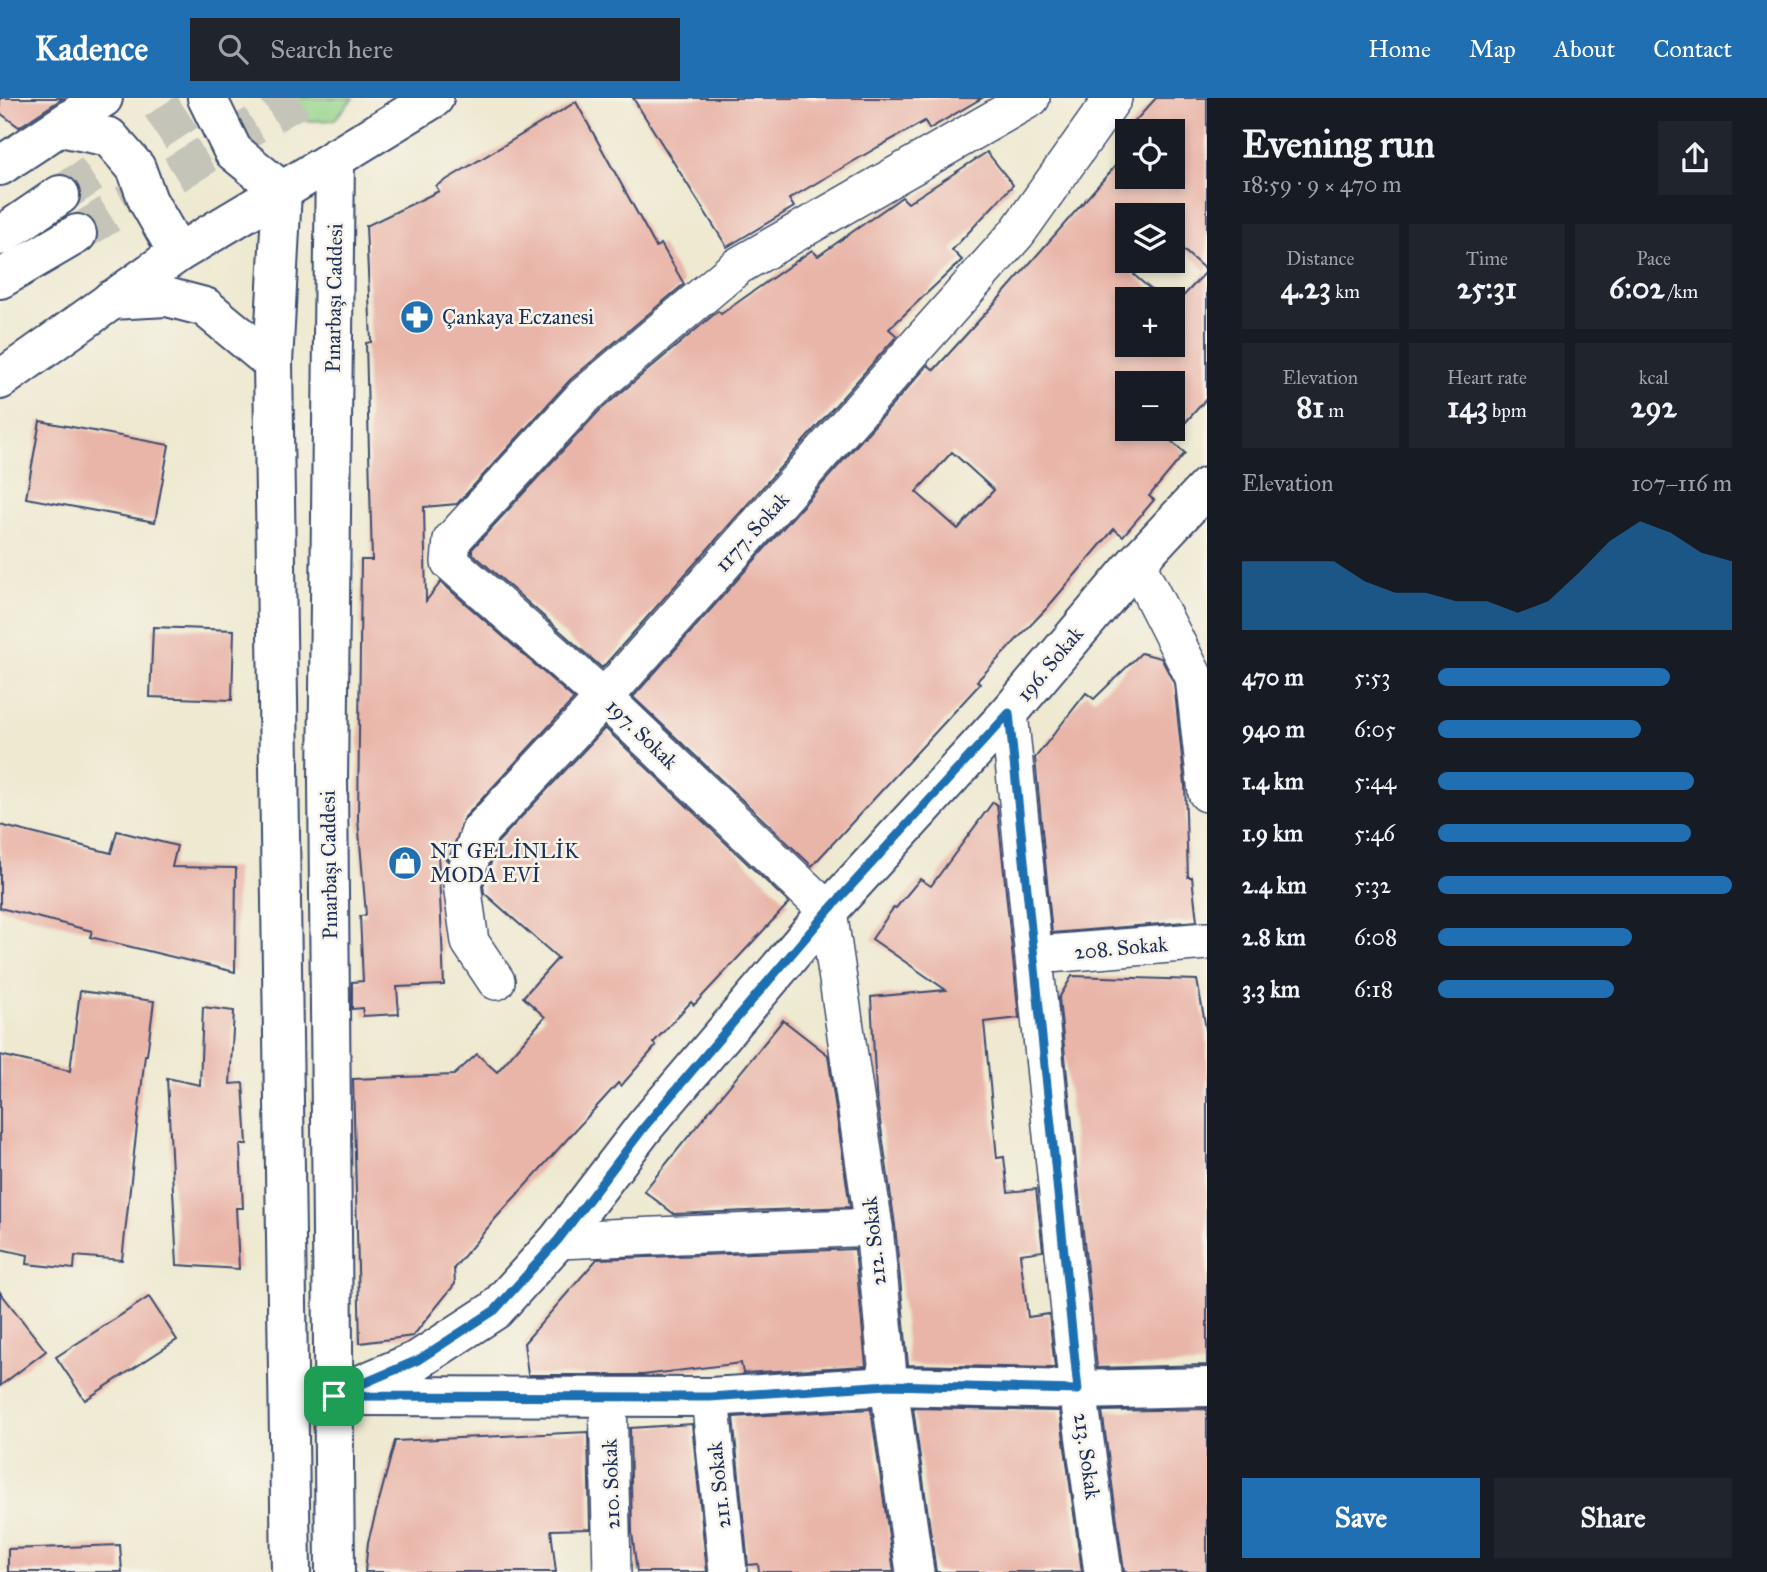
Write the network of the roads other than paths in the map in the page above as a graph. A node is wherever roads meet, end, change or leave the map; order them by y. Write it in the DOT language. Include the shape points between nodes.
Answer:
graph roads {
  1 [pos="103,98"];
  2 [pos="207,98"];
  3 [pos="434,98"];
  4 [pos="1113,98"];
  5 [pos="1020,100"];
  6 [pos="60,127"];
  7 [pos="335,158"];
  8 [pos="0,166"];
  9 [pos="282,191"];
  10 [pos="60,195"];
  11 [pos="77,234"];
  12 [pos="0,236"];
  13 [pos="178,253"];
  14 [pos="0,279"];
  15 [pos="111,300"];
  16 [pos="273,363"];
  17 [pos="0,380"];
  18 [pos="1207,487"];
  19 [pos="1136,563"];
  20 [pos="604,698"];
  21 [pos="1009,713"];
  22 [pos="1207,793"];
  23 [pos="828,911"];
  24 [pos="1207,942"];
  25 [pos="1036,955"];
  26 [pos="496,981"];
  27 [pos="874,1227"];
  28 [pos="558,1240"];
  29 [pos="889,1385"];
  30 [pos="1207,1387"];
  31 [pos="1078,1390"];
  32 [pos="334,1396"];
  33 [pos="607,1397"];
  34 [pos="710,1397"];
  35 [pos="291,1572"];
  36 [pos="335,1572"];
  37 [pos="612,1572"];
  38 [pos="728,1572"];
  39 [pos="915,1572"];
  40 [pos="1103,1572"];
  1 -- 6 [label="main road"];
  2 -- 9 [label="main road" via="233,151"];
  3 -- 7 [label="main road"];
  4 -- 20 [label="street, 1177. Sokak" via="1017,233"];
  5 -- 20 [label="street, 197. Sokak" via="738,266 583,396 452,540 450,562"];
  6 -- 8 [label="main road"];
  6 -- 13 [label="main road" via="109,137 136,168 148,201"];
  7 -- 9 [label="main road"];
  7 -- 32 [label="main road, Pınarbaşı Caddesi" via="328,781"];
  9 -- 13 [label="main road"];
  9 -- 16 [label="main road"];
  10 -- 12 [label="main road"];
  11 -- 14 [label="main road"];
  13 -- 15 [label="main road"];
  15 -- 16 [label="main road" via="167,297 205,307"];
  15 -- 17 [label="main road"];
  16 -- 35 [label="main road"];
  18 -- 19 [label="main road, 196. Sokak"];
  19 -- 21 [label="main road, 196. Sokak"];
  19 -- 22 [label="street" via="1194,677"];
  20 -- 23 [label="street, 197. Sokak"];
  20 -- 26 [label="street, 1177. Sokak" via="481,831 462,884 470,942"];
  21 -- 23 [label="main road, 196. Sokak"];
  21 -- 25 [label="street, 213. Sokak"];
  23 -- 27 [label="street, 212. Sokak"];
  23 -- 28 [label="main road, 196. Sokak" via="645,1126"];
  24 -- 25 [label="street, 208. Sokak"];
  25 -- 31 [label="street, 213. Sokak"];
  27 -- 28 [label="street"];
  27 -- 29 [label="street, 212. Sokak"];
  28 -- 32 [label="main road, 196. Sokak" via="495,1310 418,1360"];
  29 -- 31 [label="main road"];
  29 -- 34 [label="main road"];
  29 -- 39 [label="street, 212. Sokak"];
  30 -- 31 [label="main road"];
  31 -- 40 [label="street, 213. Sokak"];
  32 -- 33 [label="main road"];
  32 -- 36 [label="main road, Pınarbaşı Caddesi"];
  33 -- 34 [label="main road"];
  33 -- 37 [label="street, 210. Sokak"];
  34 -- 38 [label="street, 211. Sokak"];
}
